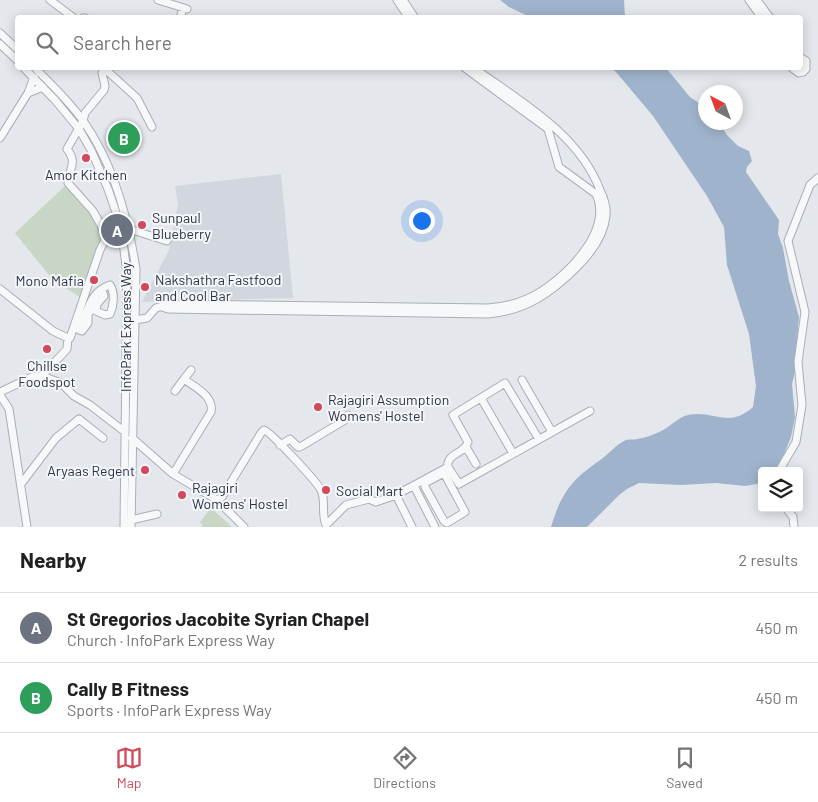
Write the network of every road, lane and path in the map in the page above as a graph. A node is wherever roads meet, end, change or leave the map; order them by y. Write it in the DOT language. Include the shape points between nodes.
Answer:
graph roads {
  1 [pos="50,0"];
  2 [pos="158,0"];
  3 [pos="397,0"];
  4 [pos="403,0"];
  5 [pos="749,0"];
  6 [pos="757,0"];
  7 [pos="70,15"];
  8 [pos="182,15"];
  9 [pos="407,15"];
  10 [pos="413,15"];
  11 [pos="760,15"];
  12 [pos="768,15"];
  13 [pos="0,33"];
  14 [pos="0,44"];
  15 [pos="15,47"];
  16 [pos="15,58"];
  17 [pos="803,59"];
  18 [pos="26,70"];
  19 [pos="36,70"];
  20 [pos="104,70"];
  21 [pos="107,70"];
  22 [pos="468,70"];
  23 [pos="477,70"];
  24 [pos="795,70"];
  25 [pos="34,77"];
  26 [pos="43,88"];
  27 [pos="28,94"];
  28 [pos="83,121"];
  29 [pos="152,127"];
  30 [pos="79,130"];
  31 [pos="0,138"];
  32 [pos="818,178"];
  33 [pos="129,229"];
  34 [pos="167,241"];
  35 [pos="0,288"];
  36 [pos="162,307"];
  37 [pos="81,317"];
  38 [pos="135,320"];
  39 [pos="68,338"];
  40 [pos="191,370"];
  41 [pos="42,376"];
  42 [pos="184,379"];
  43 [pos="522,380"];
  44 [pos="175,391"];
  45 [pos="0,393"];
  46 [pos="481,398"];
  47 [pos="590,411"];
  48 [pos="348,415"];
  49 [pos="125,432"];
  50 [pos="552,432"];
  51 [pos="537,436"];
  52 [pos="104,438"];
  53 [pos="132,438"];
  54 [pos="280,445"];
  55 [pos="466,447"];
  56 [pos="511,450"];
  57 [pos="476,464"];
  58 [pos="781,467"];
  59 [pos="445,470"];
  60 [pos="173,474"];
  61 [pos="21,484"];
  62 [pos="414,486"];
  63 [pos="396,495"];
  64 [pos="217,500"];
  65 [pos="789,512"];
  66 [pos="157,514"];
  67 [pos="131,523"];
  68 [pos="327,526"];
  69 [pos="27,527"];
  70 [pos="124,527"];
  71 [pos="244,527"];
  72 [pos="412,527"];
  73 [pos="435,527"];
  74 [pos="794,527"];
  1 -- 7 [label="street"];
  2 -- 8 [label="street" via="185,8"];
  3 -- 9 [label="street"];
  4 -- 10 [label="street"];
  5 -- 11 [label="street"];
  6 -- 12 [label="street"];
  13 -- 15 [label="street"];
  14 -- 16 [label="street"];
  17 -- 24 [label="street" via="806,69 799,73"];
  18 -- 25 [label="street, InfoPark Express Way"];
  19 -- 28 [label="street, InfoPark Express Way"];
  20 -- 28 [label="street" via="104,90 85,113"];
  21 -- 29 [label="street" via="137,98"];
  22 -- 36 [label="street" via="548,129 559,167 598,198 601,213 593,238 552,283 524,300 488,308 168,304"];
  23 -- 36 [label="street" via="565,137 587,163 604,200 605,221 594,246 548,293 519,308 488,314"];
  25 -- 26 [label="street, InfoPark Express Way"];
  25 -- 27 [label="street"];
  26 -- 27 [label="street"];
  26 -- 30 [label="street, InfoPark Express Way"];
  27 -- 31 [label="street"];
  28 -- 30 [label="street"];
  28 -- 33 [label="street, InfoPark Express Way" via="107,163 123,203"];
  30 -- 37 [label="street" via="67,148 74,164 68,182 93,211 105,240"];
  30 -- 49 [label="street, InfoPark Express Way" via="108,189 121,227 127,273"];
  32 -- 58 [label="street" via="810,185 788,241 805,312 798,362 802,405 796,442"];
  33 -- 34 [label="street"];
  33 -- 38 [label="street, InfoPark Express Way" via="136,269"];
  35 -- 39 [label="street" via="53,331"];
  36 -- 38 [label="street" via="143,319"];
  37 -- 37 [label="street" via="94,295 110,286 113,307 110,314 96,311 104,296 100,293 82,331 79,330"];
  37 -- 39 [label="street"];
  38 -- 53 [label="street, InfoPark Express Way"];
  39 -- 41 [label="street" via="67,349"];
  40 -- 42 [label="street"];
  41 -- 45 [label="street" via="34,376"];
  41 -- 49 [label="street" via="61,383"];
  42 -- 44 [label="street"];
  42 -- 60 [label="street" via="207,396 212,407 208,419"];
  43 -- 50 [label="street"];
  45 -- 61 [label="street" via="9,409"];
  46 -- 51 [label="street" via="505,383"];
  46 -- 55 [label="street" via="453,415 468,442"];
  46 -- 56 [label="street"];
  47 -- 50 [label="street"];
  48 -- 54 [label="street" via="300,447 290,439"];
  49 -- 70 [label="street, InfoPark Express Way"];
  50 -- 59 [label="street" via="459,484"];
  52 -- 61 [label="street" via="79,419 56,438"];
  53 -- 60 [label="street"];
  53 -- 67 [label="street, InfoPark Express Way"];
  54 -- 64 [label="street" via="264,430"];
  54 -- 68 [label="street" via="314,479 322,492 323,518"];
  55 -- 57 [label="street"];
  55 -- 59 [label="street" via="450,458"];
  59 -- 59 [label="street" via="465,512 447,523 425,487"];
  59 -- 62 [label="street"];
  60 -- 64 [label="street"];
  61 -- 69 [label="street"];
  62 -- 63 [label="street"];
  62 -- 73 [label="street"];
  63 -- 68 [label="street" via="376,502 369,498 346,505"];
  63 -- 72 [label="street"];
  64 -- 71 [label="street"];
  65 -- 74 [label="street"];
  66 -- 67 [label="street"];
}
